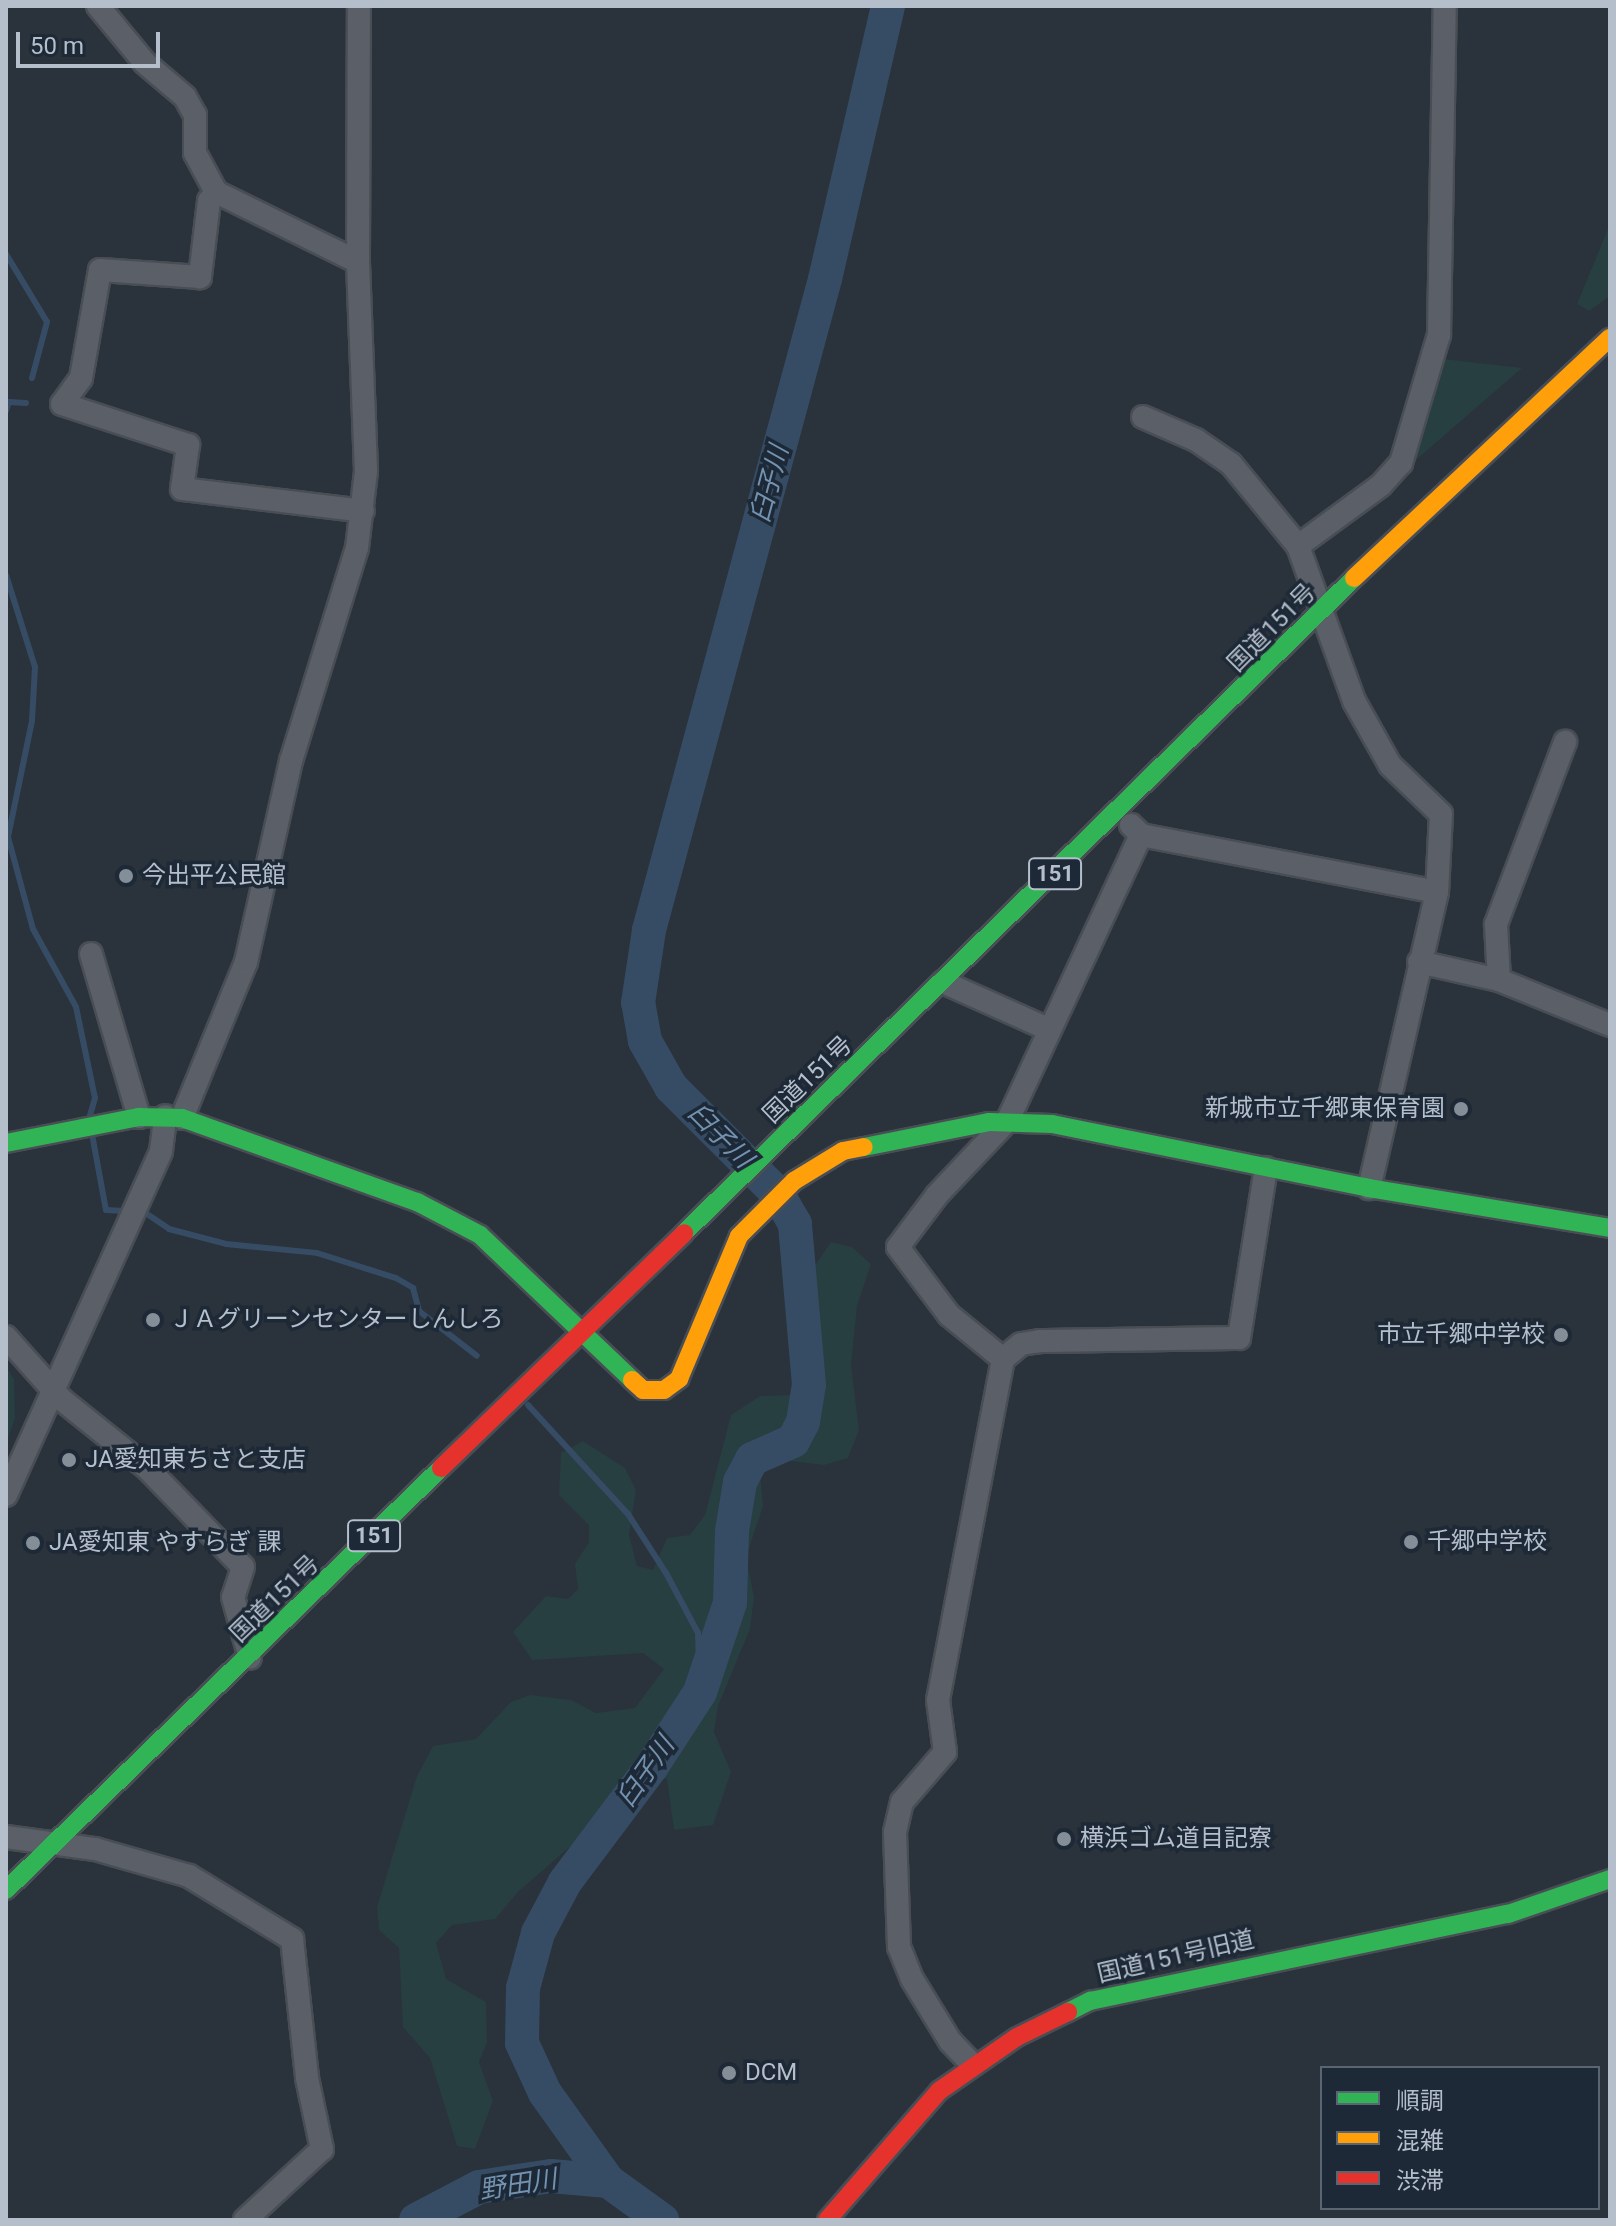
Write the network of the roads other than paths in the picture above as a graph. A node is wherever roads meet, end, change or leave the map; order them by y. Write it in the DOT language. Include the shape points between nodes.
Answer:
graph roads {
  1 [pos="98,6"];
  2 [pos="359,6"];
  3 [pos="1445,6"];
  4 [pos="216,192"];
  5 [pos="358,262"];
  6 [pos="1610,338"];
  7 [pos="1143,417"];
  8 [pos="363,511"];
  9 [pos="1298,546"];
  10 [pos="1324,612"];
  11 [pos="1565,742"];
  12 [pos="1118,812"];
  13 [pos="1141,835"];
  14 [pos="1437,892"];
  15 [pos="91,954"];
  16 [pos="1419,962"];
  17 [pos="1499,980"];
  18 [pos="943,982"];
  19 [pos="1610,1025"];
  20 [pos="1048,1029"];
  21 [pos="139,1117"];
  22 [pos="173,1117"];
  23 [pos="1008,1120"];
  24 [pos="6,1143"];
  25 [pos="1266,1168"];
  26 [pos="1369,1188"];
  27 [pos="1610,1228"];
  28 [pos="581,1334"];
  29 [pos="6,1337"];
  30 [pos="1003,1359"];
  31 [pos="50,1389"];
  32 [pos="6,1495"];
  33 [pos="250,1658"];
  34 [pos="6,1837"];
  35 [pos="50,1846"];
  36 [pos="1610,1879"];
  37 [pos="6,1890"];
  38 [pos="973,2065"];
  39 [pos="245,2220"];
  40 [pos="827,2220"];
  1 -- 4 [label="street" via="145,63 185,97 195,115 195,153"];
  2 -- 5 [label="street"];
  3 -- 9 [label="street" via="1439,163 1443,261 1437,345 1401,463 1381,485"];
  4 -- 5 [label="street"];
  4 -- 8 [label="street" via="209,201 200,277 100,270 81,378 62,404 188,445 182,489"];
  5 -- 8 [label="street"];
  6 -- 10 [label="main road, 国道151号 / 151" via="1394,538"];
  7 -- 9 [label="street" via="1196,440 1231,464"];
  8 -- 22 [label="street" via="357,548 291,761 246,962"];
  9 -- 10 [label="street"];
  10 -- 12 [label="main road, 国道151号 / 151"];
  10 -- 14 [label="street" via="1354,701 1390,765 1441,814"];
  11 -- 17 [label="street" via="1496,924"];
  12 -- 13 [label="street"];
  12 -- 18 [label="main road, 国道151号 / 151"];
  13 -- 14 [label="street"];
  13 -- 20 [label="street"];
  14 -- 16 [label="street"];
  15 -- 21 [label="street"];
  16 -- 17 [label="street"];
  16 -- 26 [label="street"];
  17 -- 19 [label="street"];
  18 -- 20 [label="street"];
  18 -- 28 [label="main road, 国道151号 / 151"];
  20 -- 23 [label="street"];
  21 -- 22 [label="main road"];
  21 -- 24 [label="main road"];
  22 -- 28 [label="main road" via="457,1220 514,1264"];
  22 -- 31 [label="street"];
  23 -- 25 [label="main road"];
  23 -- 28 [label="main road" via="843,1151 794,1181 753,1217 726,1263 679,1379 664,1390 643,1390 625,1379"];
  23 -- 30 [label="street" via="937,1195 898,1247 949,1315"];
  25 -- 26 [label="main road"];
  25 -- 30 [label="street" via="1239,1338 1040,1341 1021,1344"];
  26 -- 27 [label="main road"];
  28 -- 33 [label="main road, 国道151号 / 151"];
  29 -- 31 [label="street"];
  30 -- 38 [label="street" via="938,1700 945,1752 902,1802 895,1832 899,1947 950,2041"];
  31 -- 32 [label="street"];
  31 -- 33 [label="street" via="148,1469 243,1567 233,1597"];
  33 -- 35 [label="main road, 国道151号 / 151"];
  34 -- 35 [label="street"];
  35 -- 37 [label="main road, 国道151号 / 151"];
  35 -- 39 [label="street" via="95,1849 189,1876 292,1939 307,2078 322,2149"];
  36 -- 38 [label="main road, 国道151号旧道" via="1508,1914 1090,2001"];
  38 -- 40 [label="main road, 国道151号旧道" via="887,2145"];
}
